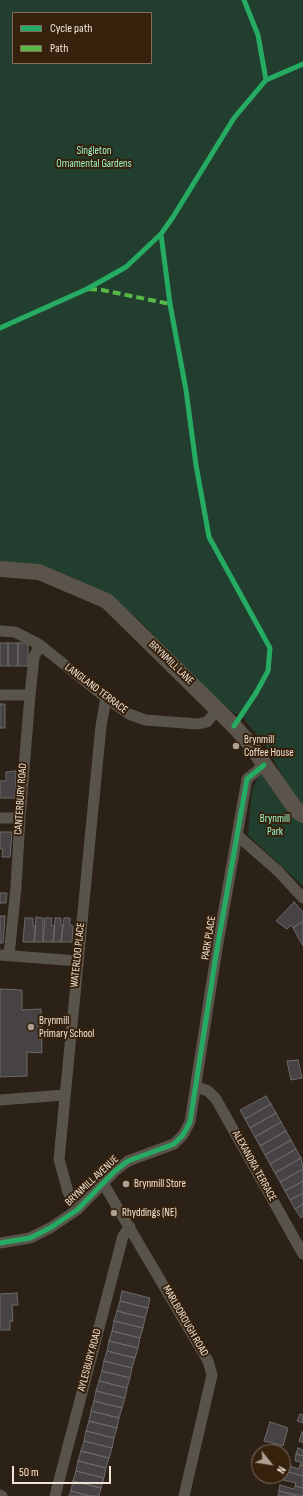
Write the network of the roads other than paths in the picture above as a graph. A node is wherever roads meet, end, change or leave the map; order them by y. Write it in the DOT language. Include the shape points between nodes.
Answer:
graph roads {
  1 [pos="0,569"];
  2 [pos="0,631"];
  3 [pos="40,645"];
  4 [pos="0,695"];
  5 [pos="30,695"];
  6 [pos="106,698"];
  7 [pos="218,709"];
  8 [pos="264,765"];
  9 [pos="303,815"];
  10 [pos="0,818"];
  11 [pos="20,818"];
  12 [pos="237,835"];
  13 [pos="303,898"];
  14 [pos="5,955"];
  15 [pos="78,961"];
  16 [pos="197,1087"];
  17 [pos="64,1095"];
  18 [pos="0,1100"];
  19 [pos="190,1122"];
  20 [pos="103,1183"];
  21 [pos="77,1210"];
  22 [pos="130,1227"];
  23 [pos="0,1243"];
  24 [pos="303,1254"];
  25 [pos="55,1496"];
  26 [pos="184,1496"];
  1 -- 7 [label="street, BRYNMILL LANE" via="39,572 107,601"];
  2 -- 3 [label="street, LANGLAND TERRACE" via="15,632"];
  3 -- 5 [label="street, CANTERBURY ROAD" via="34,658"];
  3 -- 6 [label="street, LANGLAND TERRACE"];
  4 -- 5 [label="street"];
  5 -- 11 [label="street, CANTERBURY ROAD"];
  6 -- 7 [label="street, LANGLAND TERRACE" via="129,714 151,720 198,724 207,722"];
  6 -- 15 [label="street, WATERLOO PLACE" via="100,726"];
  7 -- 8 [label="street, BRYNMILL LANE" via="250,744"];
  8 -- 9 [label="street, BRYNMILL LANE" via="296,811"];
  8 -- 12 [label="street, PARK PLACE" via="247,779"];
  10 -- 11 [label="street"];
  11 -- 14 [label="street, CANTERBURY ROAD" via="16,887"];
  12 -- 13 [label="street" via="278,871"];
  12 -- 16 [label="street, PARK PLACE"];
  14 -- 15 [label="street"];
  15 -- 17 [label="street, WATERLOO PLACE"];
  16 -- 19 [label="street, PARK PLACE"];
  16 -- 24 [label="street, ALEXANDRA TERRACE" via="208,1091 216,1099"];
  17 -- 18 [label="street"];
  17 -- 21 [label="street, WATERLOO PLACE" via="59,1159 68,1192"];
  19 -- 20 [label="street, BRYNMILL AVENUE" via="174,1144 128,1161"];
  20 -- 21 [label="street, BRYNMILL AVENUE"];
  20 -- 22 [label="street, MARLBOROUGH ROAD"];
  21 -- 23 [label="street, BRYNMILL AVENUE" via="30,1238"];
  22 -- 25 [label="street, AYLESBURY ROAD" via="122,1236"];
  22 -- 26 [label="street, MARLBOROUGH ROAD" via="208,1361 212,1375"];
}
